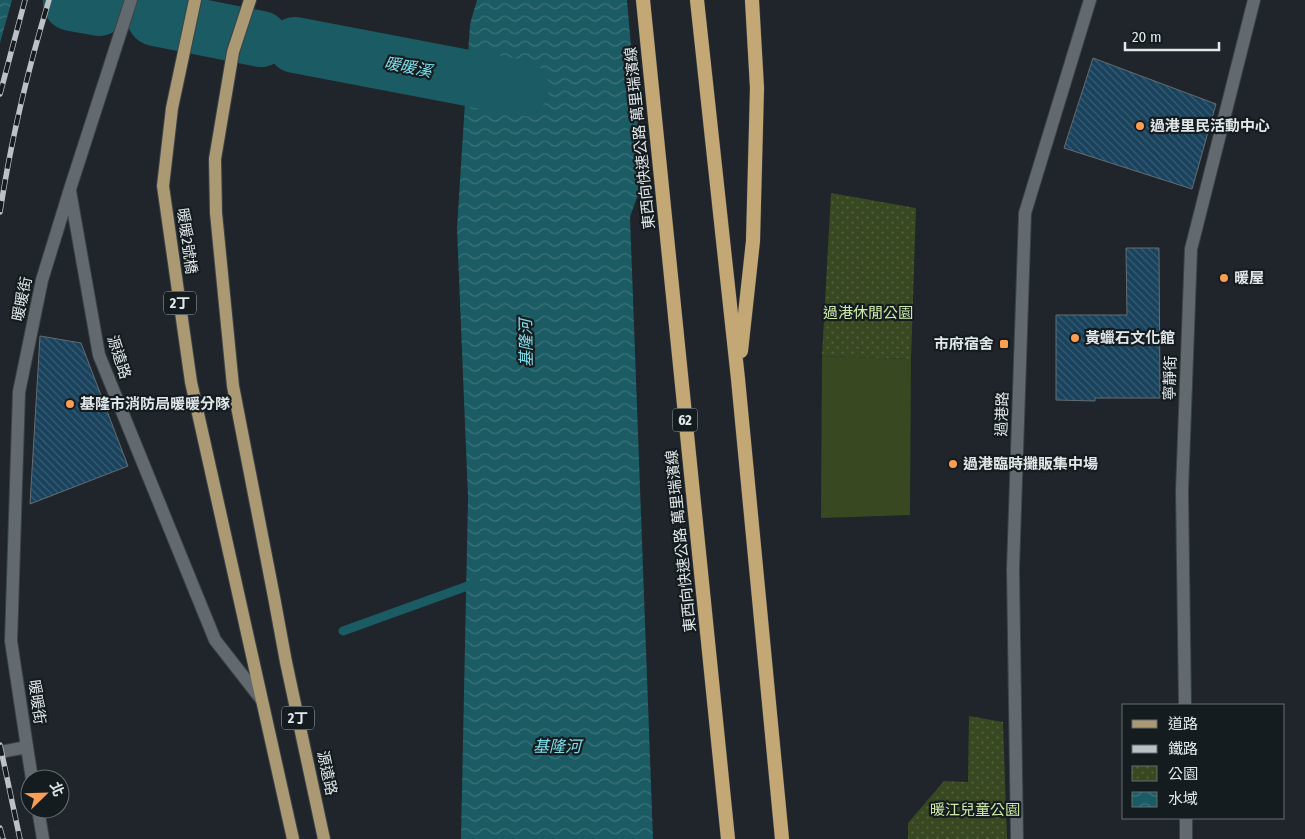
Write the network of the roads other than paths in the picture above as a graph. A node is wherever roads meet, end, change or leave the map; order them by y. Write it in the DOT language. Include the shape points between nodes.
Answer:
graph roads {
  1 [pos="131,0"];
  2 [pos="195,0"];
  3 [pos="250,0"];
  4 [pos="643,0"];
  5 [pos="697,0"];
  6 [pos="752,0"];
  7 [pos="1090,0"];
  8 [pos="1254,0"];
  9 [pos="70,189"];
  10 [pos="738,379"];
  11 [pos="274,597"];
  12 [pos="240,604"];
  13 [pos="261,699"];
  14 [pos="1185,704"];
  15 [pos="27,747"];
  16 [pos="0,752"];
  17 [pos="30,769"];
  18 [pos="40,819"];
  19 [pos="1186,819"];
  20 [pos="43,839"];
  21 [pos="293,839"];
  22 [pos="324,839"];
  23 [pos="728,839"];
  24 [pos="782,839"];
  25 [pos="1017,839"];
  26 [pos="1186,839"];
  1 -- 9 [label="street, 源遠路"];
  2 -- 12 [label="main road, 暖暖2號橋 / 2丁" via="172,108 163,186 191,382"];
  3 -- 11 [label="main road, 暖暖2號橋 / 2丁" via="233,52 215,159 216,213 233,386"];
  4 -- 23 [label="highway, 東西向快速公路 萬里瑞濱線 / 62"];
  5 -- 10 [label="highway"];
  6 -- 10 [label="highway" via="757,88 753,232"];
  7 -- 25 [label="street, 過港路" via="1025,213 1014,569"];
  8 -- 14 [label="street, 寧靜街" via="1192,249 1182,491"];
  9 -- 13 [label="street, 源遠路" via="99,355 215,640"];
  9 -- 15 [label="street, 暖暖街" via="42,280 19,392 11,641"];
  10 -- 24 [label="highway"];
  11 -- 22 [label="main road, 源遠路 / 2丁"];
  12 -- 13 [label="main road, 源遠路 / 2丁"];
  13 -- 21 [label="main road, 源遠路 / 2丁"];
  15 -- 16 [label="street, 暖暖街"];
  15 -- 17 [label="street, 暖暖街"];
  18 -- 20 [label="street"];
  19 -- 26 [label="street"];
}
